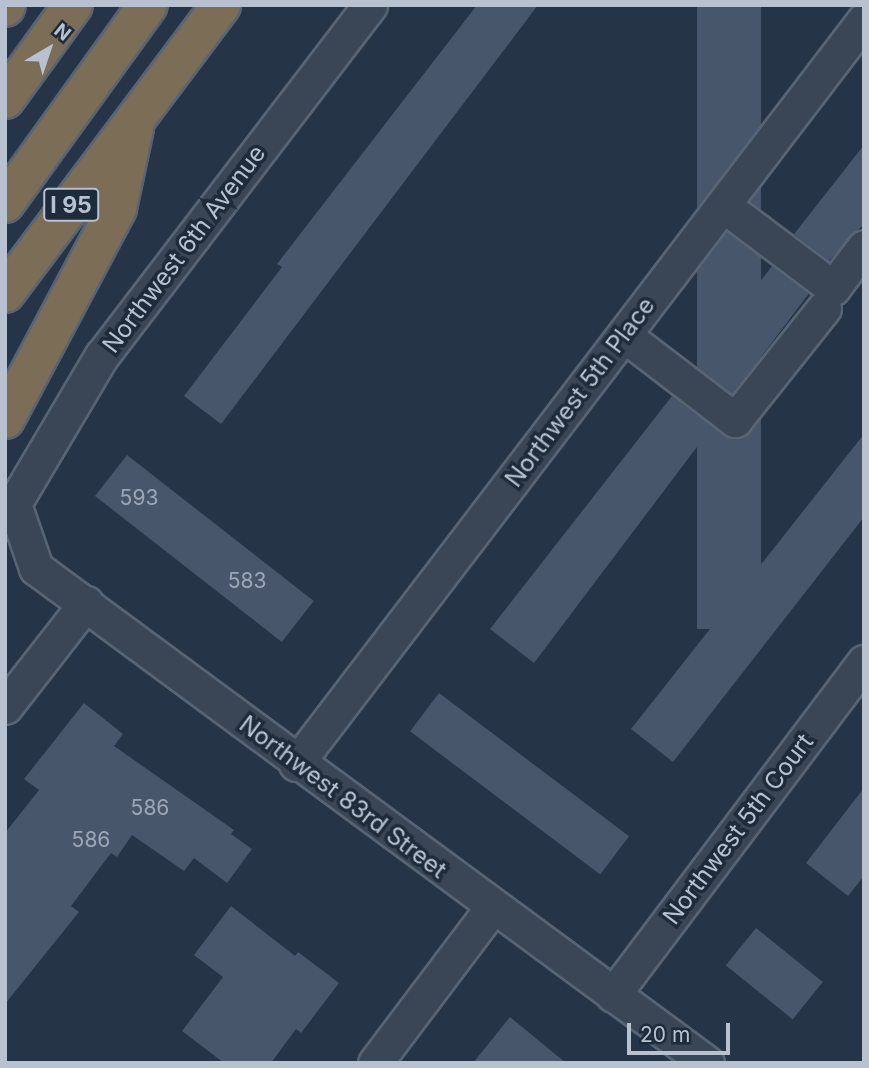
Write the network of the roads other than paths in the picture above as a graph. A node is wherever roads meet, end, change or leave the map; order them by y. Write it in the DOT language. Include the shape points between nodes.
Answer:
graph roads {
  1 [pos="73,5"];
  2 [pos="148,5"];
  3 [pos="221,5"];
  4 [pos="370,5"];
  5 [pos="864,20"];
  6 [pos="5,99"];
  7 [pos="136,117"];
  8 [pos="5,202"];
  9 [pos="723,205"];
  10 [pos="864,247"];
  11 [pos="5,293"];
  12 [pos="824,308"];
  13 [pos="624,335"];
  14 [pos="5,419"];
  15 [pos="14,504"];
  16 [pos="86,603"];
  17 [pos="864,662"];
  18 [pos="5,707"];
  19 [pos="296,764"];
  20 [pos="492,908"];
  21 [pos="613,995"];
  22 [pos="374,1063"];
  23 [pos="707,1063"];
  1 -- 6 [label="highway"];
  2 -- 8 [label="highway"];
  3 -- 7 [label="highway, I 95"];
  4 -- 15 [label="street, Northwest 6th Avenue" via="102,355"];
  5 -- 9 [label="street, Northwest 5th Place"];
  7 -- 11 [label="highway, I 95"];
  7 -- 14 [label="highway" via="117,208"];
  9 -- 10 [label="street" via="833,288"];
  9 -- 13 [label="street, Northwest 5th Place"];
  12 -- 13 [label="street" via="735,420"];
  13 -- 19 [label="street, Northwest 5th Place"];
  15 -- 16 [label="street, Northwest 83rd Street" via="36,568"];
  16 -- 18 [label="street"];
  16 -- 19 [label="street, Northwest 83rd Street"];
  17 -- 21 [label="street, Northwest 5th Court"];
  19 -- 20 [label="street, Northwest 83rd Street"];
  20 -- 21 [label="street, Northwest 83rd Street"];
  20 -- 22 [label="street"];
  21 -- 23 [label="street, Northwest 83rd Street"];
}
